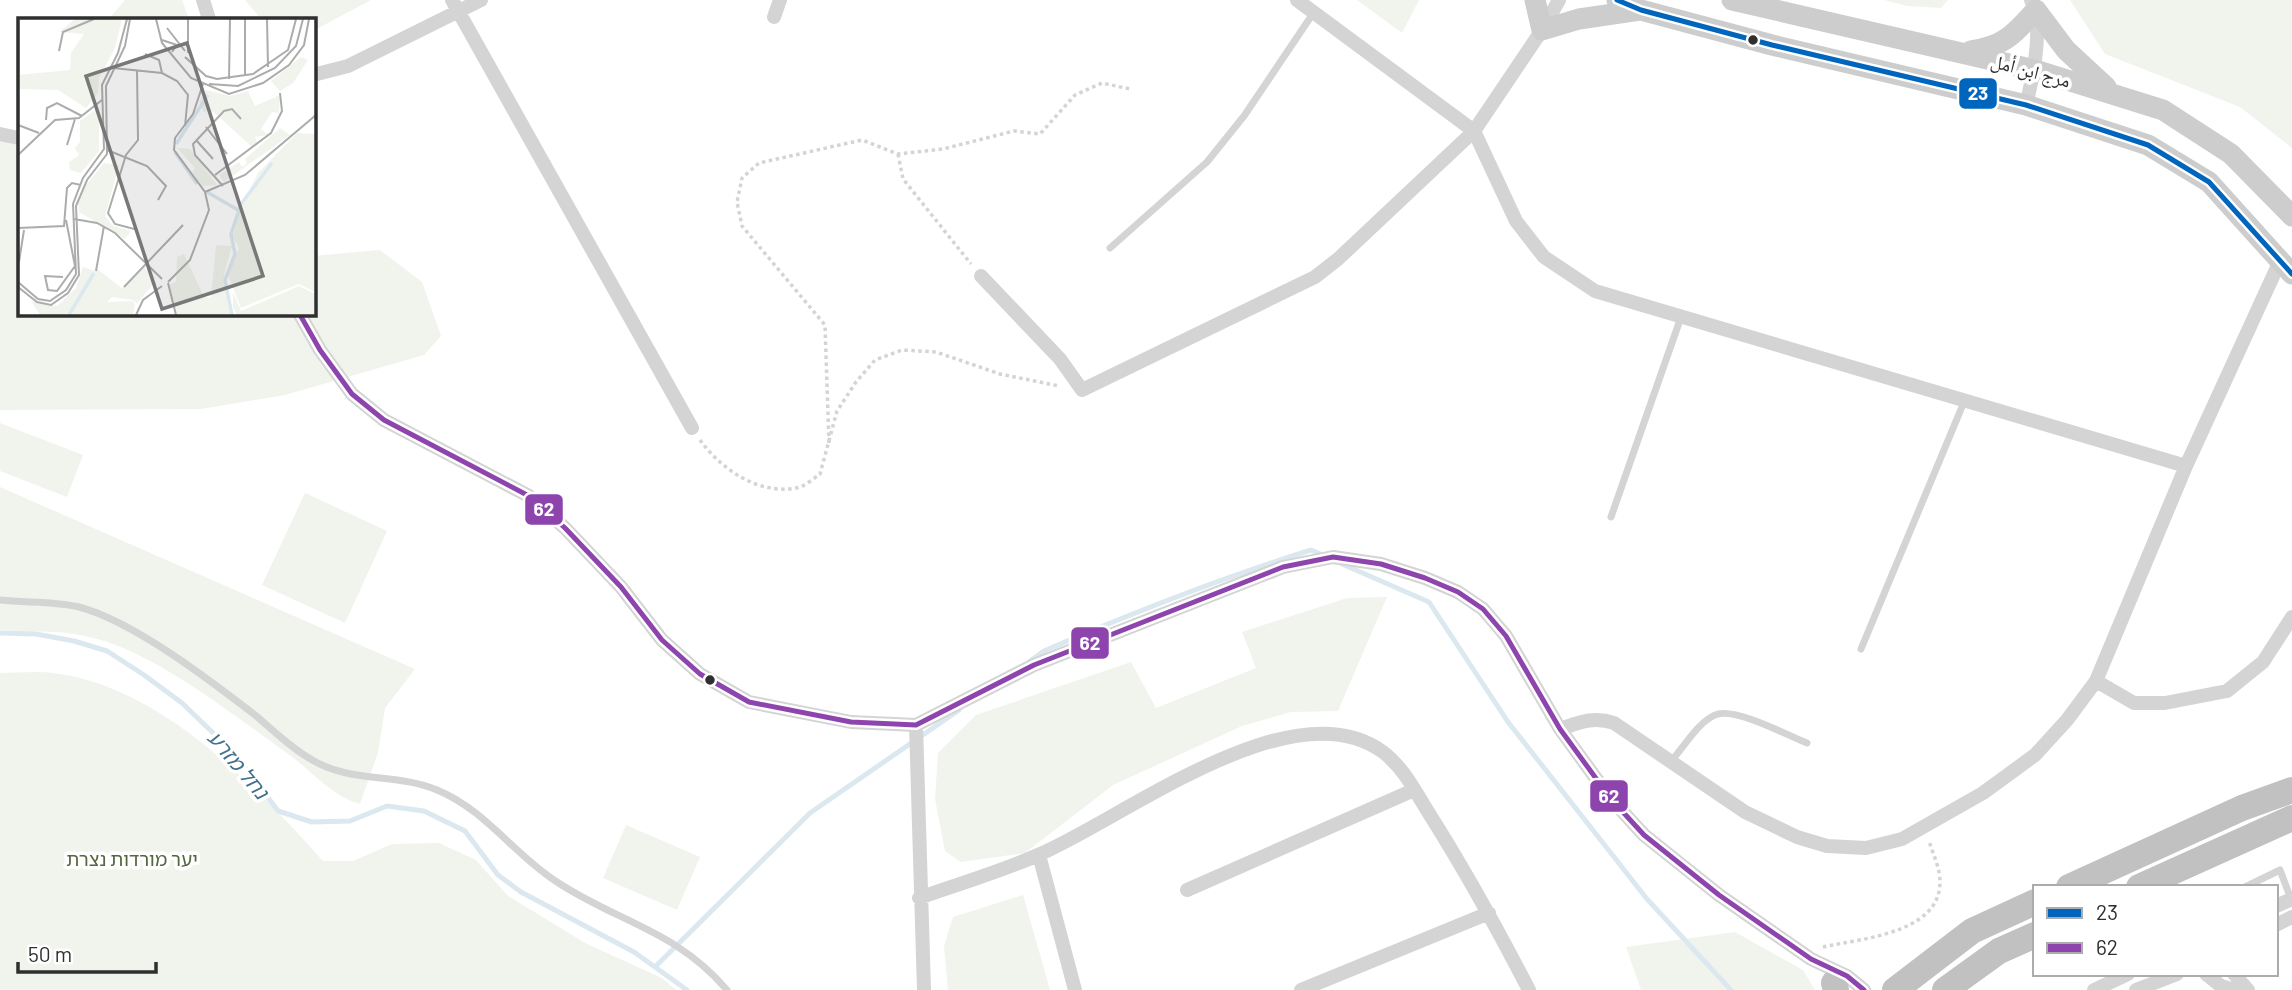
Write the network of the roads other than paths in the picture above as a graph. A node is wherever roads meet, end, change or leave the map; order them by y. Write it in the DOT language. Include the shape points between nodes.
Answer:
graph roads {
  1 [pos="203,0"];
  2 [pos="481,0"];
  3 [pos="780,0"];
  4 [pos="1297,0"];
  5 [pos="1535,0"];
  6 [pos="1559,0"];
  7 [pos="1616,0"];
  8 [pos="1732,0"];
  9 [pos="2033,5"];
  10 [pos="455,6"];
  11 [pos="1641,10"];
  12 [pos="1314,12"];
  13 [pos="774,17"];
  14 [pos="209,18"];
  15 [pos="1542,30"];
  16 [pos="1964,52"];
  17 [pos="2035,70"];
  18 [pos="315,74"];
  19 [pos="2113,93"];
  20 [pos="2026,105"];
  21 [pos="1474,131"];
  22 [pos="0,134"];
  23 [pos="18,138"];
  24 [pos="2292,216"];
  25 [pos="1110,248"];
  26 [pos="2286,267"];
  27 [pos="981,276"];
  28 [pos="300,315"];
  29 [pos="1681,317"];
  30 [pos="1964,402"];
  31 [pos="691,428"];
  32 [pos="2186,466"];
  33 [pos="1611,517"];
  34 [pos="0,600"];
  35 [pos="2292,617"];
  36 [pos="1861,649"];
  37 [pos="2095,681"];
  38 [pos="916,725"];
  39 [pos="1560,729"];
  40 [pos="1807,743"];
  41 [pos="1672,760"];
  42 [pos="1414,790"];
  43 [pos="2292,790"];
  44 [pos="2292,818"];
  45 [pos="2258,832"];
  46 [pos="2292,840"];
  47 [pos="1039,855"];
  48 [pos="2073,885"];
  49 [pos="2143,885"];
  50 [pos="2249,885"];
  51 [pos="1187,890"];
  52 [pos="919,898"];
  53 [pos="2291,900"];
  54 [pos="2033,903"];
  55 [pos="1489,913"];
  56 [pos="2033,936"];
  57 [pos="1806,955"];
  58 [pos="2124,976"];
  59 [pos="2172,976"];
  60 [pos="2208,976"];
  61 [pos="2236,976"];
  62 [pos="1838,988"];
  63 [pos="727,990"];
  64 [pos="923,990"];
  65 [pos="1076,990"];
  66 [pos="1301,990"];
  67 [pos="1529,990"];
  68 [pos="1864,990"];
  69 [pos="1895,990"];
  70 [pos="1945,990"];
  71 [pos="2094,990"];
  72 [pos="2136,990"];
  73 [pos="2234,990"];
  74 [pos="2248,990"];
  1 -- 14 [label="street"];
  2 -- 10 [label="street"];
  3 -- 13 [label="street"];
  4 -- 12 [label="street"];
  5 -- 15 [label="street"];
  6 -- 15 [label="street"];
  7 -- 11 [label="street, مرج ابن أمل"];
  8 -- 16 [label="street, مرج ابن أمل"];
  9 -- 16 [label="street" via="2016,32 1996,47"];
  9 -- 17 [label="street"];
  9 -- 19 [label="street" via="2066,50"];
  10 -- 18 [label="street" via="348,66"];
  10 -- 31 [label="street"];
  11 -- 15 [label="street"];
  11 -- 20 [label="street, مرج ابن أمل"];
  12 -- 21 [label="street"];
  12 -- 25 [label="lane" via="1208,162"];
  15 -- 21 [label="street"];
  16 -- 17 [label="street, مرج ابن أمل"];
  17 -- 19 [label="street, مرج ابن أمل"];
  17 -- 20 [label="street"];
  19 -- 24 [label="street, مرج ابن أمل" via="2163,110 2231,154"];
  20 -- 26 [label="street, مرج ابن أمل" via="2148,145 2209,182"];
  21 -- 27 [label="street" via="1315,277 1082,390 1060,359"];
  21 -- 29 [label="street" via="1516,221 1544,257 1595,291"];
  22 -- 23 [label="street"];
  26 -- 32 [label="street"];
  28 -- 38 [label="street" via="352,394 384,420 529,496 621,587 662,640 700,674 749,702 851,722"];
  29 -- 30 [label="street"];
  29 -- 33 [label="lane"];
  30 -- 32 [label="street"];
  30 -- 36 [label="lane"];
  32 -- 37 [label="street"];
  34 -- 63 [label="lane" via="65,604 93,611 190,669 320,765 448,795 575,894 691,953"];
  35 -- 37 [label="street" via="2263,662 2227,691 2165,703 2134,703"];
  37 -- 41 [label="street" via="2035,755 1983,793 1902,839 1866,848 1827,846 1797,837 1745,811"];
  38 -- 39 [label="street" via="1034,665 1283,567 1333,557 1381,564 1425,578 1483,609 1506,636"];
  38 -- 52 [label="street"];
  39 -- 41 [label="street" via="1601,719"];
  39 -- 57 [label="street" via="1611,799 1644,835"];
  40 -- 41 [label="lane" via="1733,715 1717,714"];
  42 -- 47 [label="street" via="1380,750 1351,736 1277,739 1215,761"];
  42 -- 51 [label="street"];
  42 -- 55 [label="street"];
  43 -- 48 [label="highway"];
  44 -- 45 [label="highway"];
  45 -- 46 [label="highway"];
  45 -- 49 [label="highway"];
  47 -- 52 [label="street"];
  47 -- 65 [label="street"];
  50 -- 53 [label="lane" via="2280,870"];
  52 -- 64 [label="street"];
  54 -- 69 [label="highway" via="1972,931"];
  55 -- 66 [label="street"];
  55 -- 67 [label="street"];
  56 -- 70 [label="highway" via="1999,951"];
  57 -- 62 [label="street"];
  57 -- 68 [label="street"];
  58 -- 71 [label="street"];
  59 -- 72 [label="street"];
  60 -- 73 [label="street"];
  61 -- 74 [label="street"];
}
